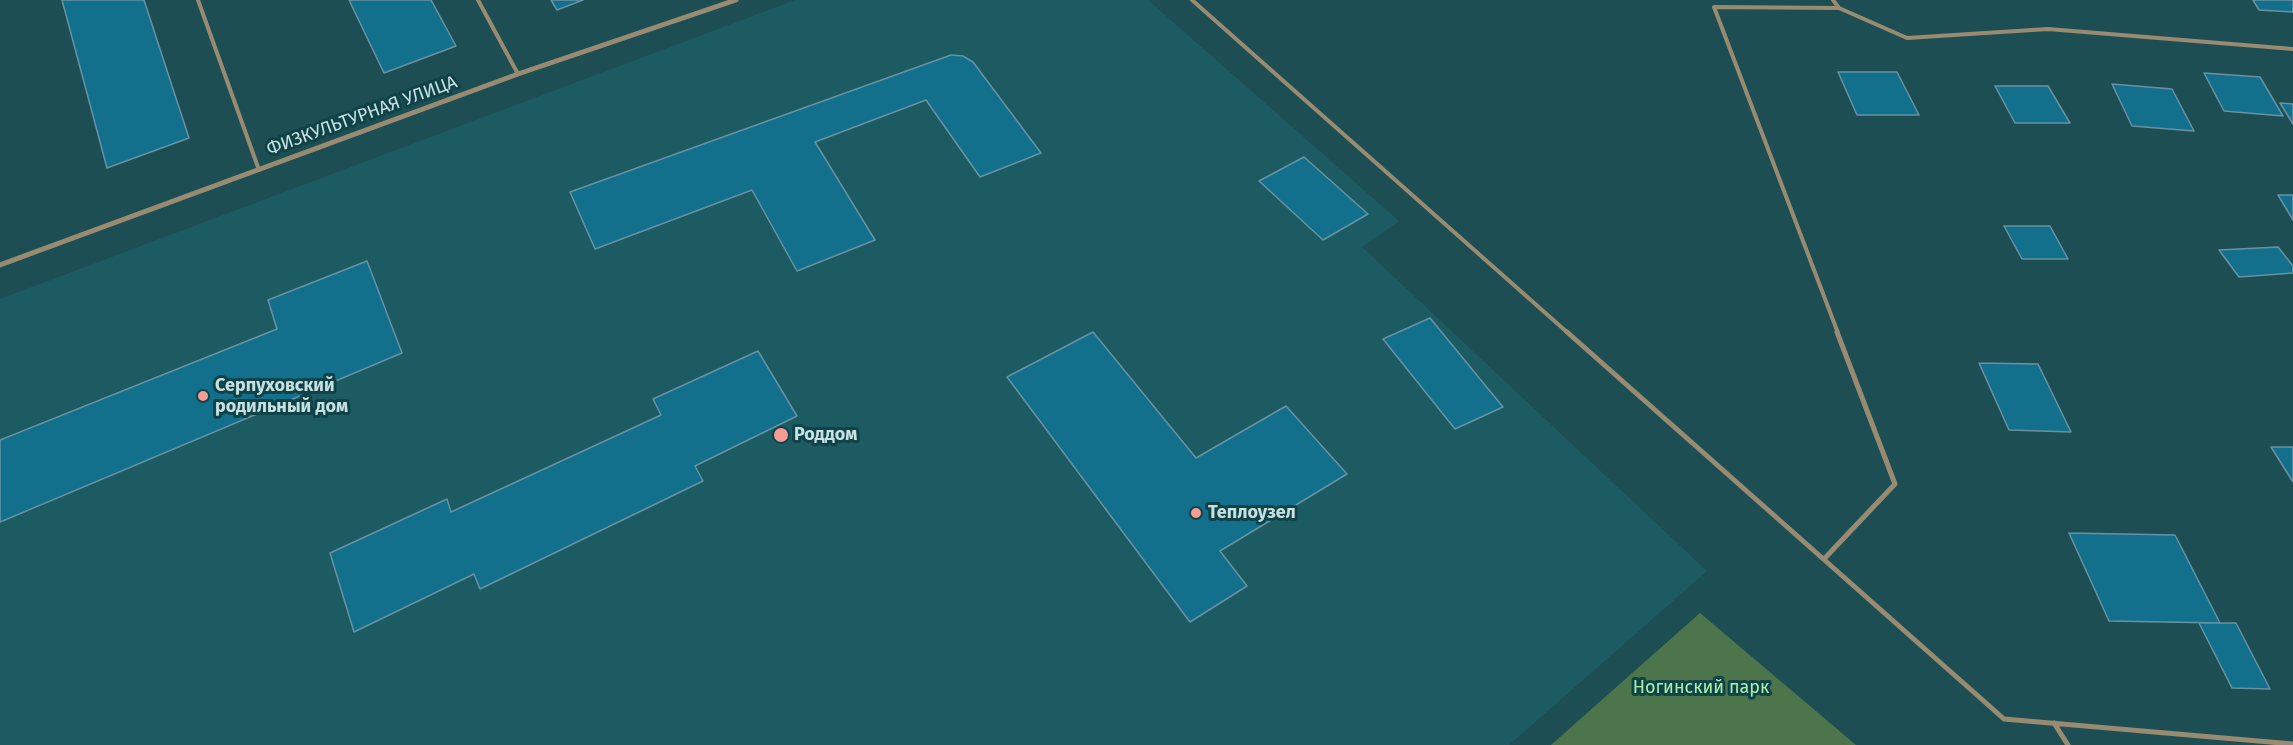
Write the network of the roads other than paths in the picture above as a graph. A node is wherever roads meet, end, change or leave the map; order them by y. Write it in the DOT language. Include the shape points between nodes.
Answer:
graph roads {
  1 [pos="198,0"];
  2 [pos="478,0"];
  3 [pos="736,0"];
  4 [pos="1192,0"];
  5 [pos="1833,0"];
  6 [pos="1839,8"];
  7 [pos="2293,49"];
  8 [pos="518,74"];
  9 [pos="259,170"];
  10 [pos="0,265"];
  11 [pos="1824,559"];
  12 [pos="2054,723"];
  13 [pos="2293,744"];
  14 [pos="2068,745"];
  1 -- 9 [label="lane"];
  2 -- 8 [label="lane"];
  3 -- 8 [label="street, ФИЗКУЛЬТУРНАЯ УЛИЦА"];
  4 -- 11 [label="lane"];
  5 -- 6 [label="lane"];
  6 -- 7 [label="lane" via="1907,38 2048,29"];
  6 -- 11 [label="lane" via="1714,7 1895,484"];
  8 -- 9 [label="street, ФИЗКУЛЬТУРНАЯ УЛИЦА"];
  9 -- 10 [label="street, ФИЗКУЛЬТУРНАЯ УЛИЦА"];
  11 -- 12 [label="lane" via="2004,719"];
  12 -- 13 [label="lane"];
  12 -- 14 [label="lane"];
}
